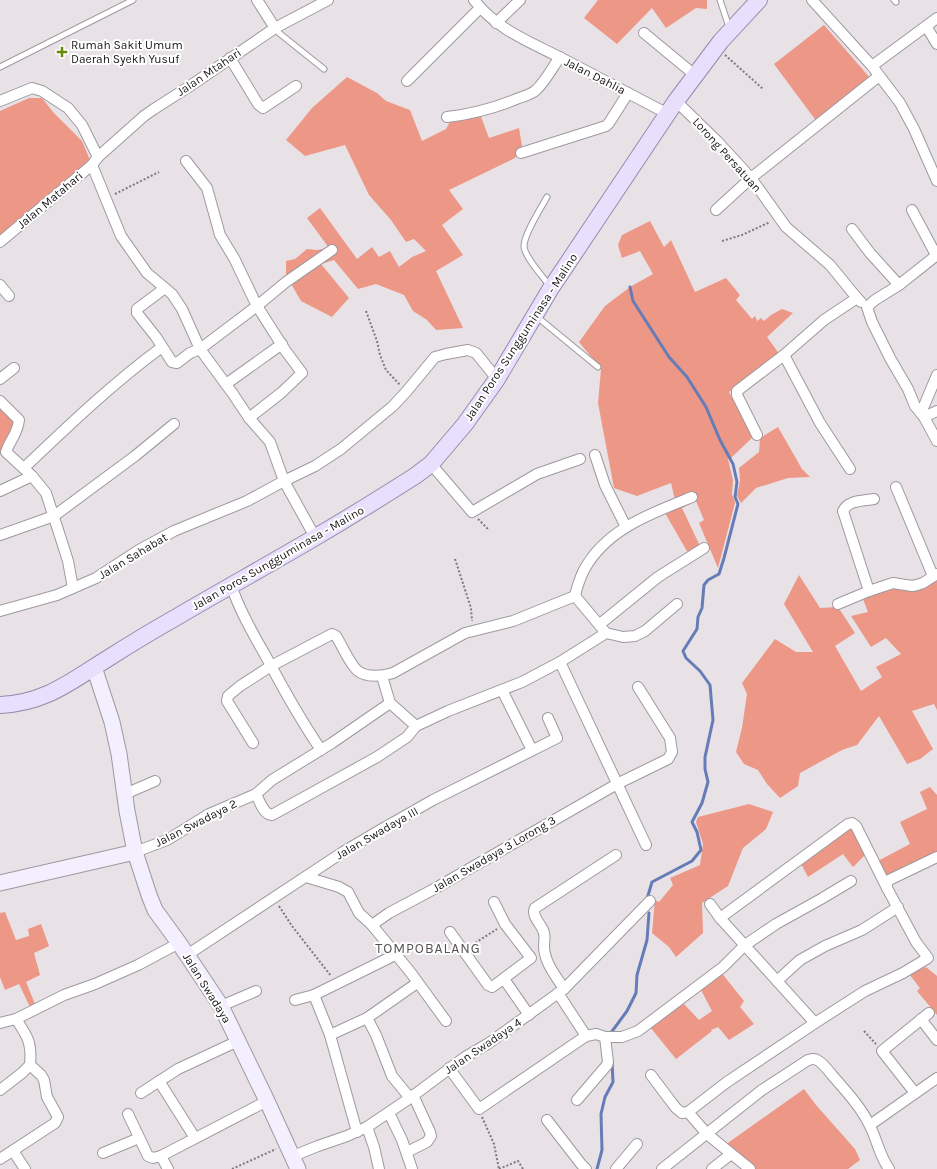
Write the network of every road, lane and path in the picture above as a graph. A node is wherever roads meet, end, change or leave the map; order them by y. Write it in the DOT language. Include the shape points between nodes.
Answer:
graph roads {
  1 [pos="133,0"];
  2 [pos="257,0"];
  3 [pos="328,0"];
  4 [pos="520,0"];
  5 [pos="720,0"];
  6 [pos="759,0"];
  7 [pos="812,0"];
  8 [pos="477,4"];
  9 [pos="937,18"];
  10 [pos="496,23"];
  11 [pos="926,26"];
  12 [pos="275,28"];
  13 [pos="731,32"];
  14 [pos="644,33"];
  15 [pos="937,44"];
  16 [pos="717,48"];
  17 [pos="560,57"];
  18 [pos="230,58"];
  19 [pos="872,66"];
  20 [pos="0,67"];
  21 [pos="324,69"];
  22 [pos="696,76"];
  23 [pos="879,76"];
  24 [pos="407,81"];
  25 [pos="296,86"];
  26 [pos="763,89"];
  27 [pos="628,93"];
  28 [pos="0,101"];
  29 [pos="672,107"];
  30 [pos="447,117"];
  31 [pos="521,153"];
  32 [pos="95,161"];
  33 [pos="186,162"];
  34 [pos="160,172"];
  35 [pos="751,178"];
  36 [pos="937,182"];
  37 [pos="547,197"];
  38 [pos="106,198"];
  39 [pos="716,210"];
  40 [pos="912,210"];
  41 [pos="779,218"];
  42 [pos="852,229"];
  43 [pos="722,241"];
  44 [pos="0,242"];
  45 [pos="332,250"];
  46 [pos="936,255"];
  47 [pos="0,285"];
  48 [pos="899,285"];
  49 [pos="165,288"];
  50 [pos="551,288"];
  51 [pos="9,296"];
  52 [pos="857,298"];
  53 [pos="257,306"];
  54 [pos="867,307"];
  55 [pos="366,311"];
  56 [pos="535,316"];
  57 [pos="282,344"];
  58 [pos="162,347"];
  59 [pos="200,349"];
  60 [pos="784,355"];
  61 [pos="598,367"];
  62 [pos="14,368"];
  63 [pos="937,375"];
  64 [pos="497,378"];
  65 [pos="0,379"];
  66 [pos="226,384"];
  67 [pos="406,392"];
  68 [pos="0,401"];
  69 [pos="937,411"];
  70 [pos="922,415"];
  71 [pos="248,418"];
  72 [pos="174,424"];
  73 [pos="757,435"];
  74 [pos="937,441"];
  75 [pos="595,455"];
  76 [pos="580,459"];
  77 [pos="431,464"];
  78 [pos="24,468"];
  79 [pos="850,469"];
  80 [pos="32,476"];
  81 [pos="284,481"];
  82 [pos="896,487"];
  83 [pos="0,491"];
  84 [pos="692,497"];
  85 [pos="874,499"];
  86 [pos="472,512"];
  87 [pos="54,516"];
  88 [pos="626,527"];
  89 [pos="489,530"];
  90 [pos="0,535"];
  91 [pos="315,537"];
  92 [pos="704,548"];
  93 [pos="455,559"];
  94 [pos="935,575"];
  95 [pos="231,585"];
  96 [pos="73,588"];
  97 [pos="869,591"];
  98 [pos="575,596"];
  99 [pos="677,604"];
  100 [pos="838,604"];
  101 [pos="0,611"];
  102 [pos="600,624"];
  103 [pos="472,630"];
  104 [pos="606,633"];
  105 [pos="560,662"];
  106 [pos="271,666"];
  107 [pos="94,667"];
  108 [pos="382,676"];
  109 [pos="638,687"];
  110 [pos="502,690"];
  111 [pos="390,703"];
  112 [pos="0,705"];
  113 [pos="548,718"];
  114 [pos="416,726"];
  115 [pos="253,743"];
  116 [pos="320,750"];
  117 [pos="532,750"];
  118 [pos="155,781"];
  119 [pos="617,784"];
  120 [pos="125,794"];
  121 [pos="256,794"];
  122 [pos="646,845"];
  123 [pos="135,852"];
  124 [pos="616,855"];
  125 [pos="937,857"];
  126 [pos="306,877"];
  127 [pos="851,881"];
  128 [pos="0,883"];
  129 [pos="887,888"];
  130 [pos="274,898"];
  131 [pos="650,901"];
  132 [pos="494,902"];
  133 [pos="710,904"];
  134 [pos="898,907"];
  135 [pos="720,918"];
  136 [pos="505,924"];
  137 [pos="372,925"];
  138 [pos="450,932"];
  139 [pos="745,945"];
  140 [pos="183,949"];
  141 [pos="465,950"];
  142 [pos="395,955"];
  143 [pos="504,978"];
  144 [pos="777,981"];
  145 [pos="417,982"];
  146 [pos="336,984"];
  147 [pos="256,991"];
  148 [pos="561,991"];
  149 [pos="314,995"];
  150 [pos="295,1000"];
  151 [pos="221,1006"];
  152 [pos="929,1013"];
  153 [pos="529,1015"];
  154 [pos="367,1018"];
  155 [pos="16,1019"];
  156 [pos="921,1019"];
  157 [pos="446,1021"];
  158 [pos="0,1023"];
  159 [pos="815,1023"];
  160 [pos="864,1031"];
  161 [pos="330,1035"];
  162 [pos="586,1036"];
  163 [pos="605,1037"];
  164 [pos="937,1040"];
  165 [pos="238,1042"];
  166 [pos="882,1051"];
  167 [pos="30,1065"];
  168 [pos="449,1068"];
  169 [pos="651,1075"];
  170 [pos="937,1078"];
  171 [pos="159,1081"];
  172 [pos="0,1090"];
  173 [pos="141,1093"];
  174 [pos="915,1093"];
  175 [pos="411,1097"];
  176 [pos="578,1100"];
  177 [pos="267,1101"];
  178 [pos="479,1109"];
  179 [pos="688,1112"];
  180 [pos="389,1113"];
  181 [pos="128,1114"];
  182 [pos="547,1120"];
  183 [pos="870,1125"];
  184 [pos="362,1129"];
  185 [pos="707,1134"];
  186 [pos="139,1138"];
  187 [pos="195,1138"];
  188 [pos="637,1144"];
  189 [pos="13,1151"];
  190 [pos="407,1152"];
  191 [pos="103,1153"];
  192 [pos="731,1154"];
  193 [pos="161,1156"];
  194 [pos="293,1157"];
  195 [pos="0,1159"];
  196 [pos="26,1169"];
  197 [pos="168,1169"];
  198 [pos="232,1169"];
  199 [pos="379,1169"];
  200 [pos="412,1169"];
  201 [pos="499,1169"];
  202 [pos="523,1169"];
  203 [pos="586,1169"];
  204 [pos="616,1169"];
  205 [pos="662,1169"];
  206 [pos="712,1169"];
  207 [pos="750,1169"];
  208 [pos="889,1169"];
  1 -- 20 [label="lane"];
  2 -- 12 [label="street"];
  3 -- 12 [label="street, Jalan Mtahari"];
  4 -- 10 [label="street"];
  5 -- 13 [label="lane"];
  6 -- 13 [label="main road, Jalan Poros Sungguminasa - Malino"];
  7 -- 19 [label="street"];
  8 -- 10 [label="street, Jalan Dahlia"];
  8 -- 24 [label="street"];
  9 -- 11 [label="street"];
  10 -- 17 [label="street, Jalan Dahlia"];
  11 -- 15 [label="street"];
  11 -- 19 [label="street"];
  12 -- 18 [label="street, Jalan Mtahari"];
  12 -- 21 [label="lane"];
  13 -- 16 [label="main road, Jalan Poros Sungguminasa - Malino"];
  14 -- 22 [label="street"];
  16 -- 22 [label="main road, Jalan Poros Sungguminasa - Malino"];
  16 -- 26 [label="path"];
  17 -- 27 [label="street, Jalan Dahlia"];
  17 -- 30 [label="street" via="534,92 487,110"];
  18 -- 25 [label="street" via="261,107 264,108"];
  18 -- 32 [label="street, Jalan Mtahari" via="144,116"];
  19 -- 23 [label="street"];
  22 -- 29 [label="main road, Jalan Poros Sungguminasa - Malino"];
  23 -- 35 [label="street"];
  23 -- 36 [label="street" via="906,113"];
  27 -- 29 [label="street, Jalan Dahlia"];
  27 -- 31 [label="street" via="606,126"];
  28 -- 32 [label="street" via="32,88 42,91 68,108 82,125"];
  29 -- 35 [label="street, Lorong Persatuan"];
  29 -- 50 [label="main road, Jalan Poros Sungguminasa - Malino"];
  32 -- 38 [label="street"];
  32 -- 44 [label="street, Jalan Matahari"];
  33 -- 53 [label="street" via="207,188 220,235"];
  34 -- 38 [label="path"];
  35 -- 39 [label="street"];
  35 -- 41 [label="street, Lorong Persatuan"];
  37 -- 50 [label="lane" via="526,237 524,247"];
  38 -- 49 [label="street" via="121,236 147,273"];
  40 -- 46 [label="street"];
  41 -- 43 [label="path"];
  41 -- 52 [label="street, Lorong Persatuan" via="793,234 830,264"];
  42 -- 48 [label="street"];
  45 -- 53 [label="street"];
  46 -- 48 [label="street"];
  47 -- 51 [label="street"];
  48 -- 54 [label="street"];
  49 -- 58 [label="street" via="136,311"];
  49 -- 59 [label="street" via="182,309"];
  50 -- 56 [label="main road, Jalan Poros Sungguminasa - Malino"];
  52 -- 54 [label="street, Lorong Persatuan"];
  52 -- 60 [label="street" via="824,320"];
  53 -- 57 [label="street"];
  53 -- 59 [label="street"];
  54 -- 70 [label="street" via="872,322"];
  55 -- 67 [label="path" via="386,370"];
  56 -- 61 [label="lane"];
  56 -- 64 [label="main road, Jalan Poros Sungguminasa - Malino"];
  57 -- 66 [label="street"];
  57 -- 71 [label="street" via="301,371 301,375"];
  58 -- 59 [label="street" via="174,363"];
  58 -- 78 [label="street" via="109,389"];
  59 -- 66 [label="street"];
  60 -- 73 [label="street" via="737,391"];
  60 -- 79 [label="street" via="820,423"];
  62 -- 65 [label="street"];
  63 -- 70 [label="street"];
  64 -- 67 [label="street, Jalan Sahabat" via="476,353 468,350 457,351 435,357"];
  64 -- 77 [label="main road, Jalan Poros Sungguminasa - Malino" via="465,424"];
  66 -- 71 [label="street"];
  67 -- 81 [label="street, Jalan Sahabat" via="341,449 315,466"];
  68 -- 78 [label="street" via="19,420 18,428 6,452"];
  69 -- 70 [label="street"];
  70 -- 74 [label="street"];
  71 -- 81 [label="street" via="270,442"];
  72 -- 87 [label="street"];
  75 -- 88 [label="street" via="605,485"];
  76 -- 86 [label="street" via="537,474"];
  77 -- 86 [label="street"];
  77 -- 91 [label="main road, Jalan Poros Sungguminasa - Malino"];
  78 -- 80 [label="street"];
  80 -- 83 [label="street"];
  80 -- 87 [label="street" via="46,493"];
  81 -- 91 [label="street"];
  81 -- 96 [label="street, Jalan Sahabat" via="247,501 138,550 96,578"];
  82 -- 94 [label="street"];
  84 -- 88 [label="street"];
  85 -- 97 [label="street" via="852,503 846,506 843,512"];
  86 -- 89 [label="path"];
  87 -- 90 [label="street"];
  87 -- 96 [label="street" via="68,561"];
  88 -- 98 [label="street" via="604,544 588,562"];
  91 -- 95 [label="main road, Jalan Poros Sungguminasa - Malino"];
  92 -- 102 [label="street" via="658,576"];
  93 -- 103 [label="path" via="471,608"];
  94 -- 97 [label="street" via="917,585 894,583"];
  95 -- 106 [label="street" via="237,603"];
  95 -- 107 [label="main road, Jalan Poros Sungguminasa - Malino"];
  96 -- 101 [label="street, Jalan Sahabat"];
  97 -- 100 [label="street"];
  98 -- 102 [label="street"];
  98 -- 103 [label="street" via="514,621"];
  99 -- 104 [label="street" via="645,631 635,636 623,637"];
  102 -- 104 [label="street"];
  103 -- 108 [label="street" via="393,673"];
  104 -- 105 [label="street"];
  105 -- 110 [label="street"];
  105 -- 119 [label="street"];
  106 -- 108 [label="street" via="332,634 336,636 359,672"];
  106 -- 115 [label="street" via="231,692 227,698 227,702"];
  106 -- 116 [label="street"];
  107 -- 112 [label="main road, Jalan Poros Sungguminasa - Malino" via="47,695 17,704"];
  107 -- 120 [label="street, Jalan Swadaya" via="112,722"];
  108 -- 111 [label="street"];
  109 -- 119 [label="street, Jalan Swadaya 3 Lorong 3" via="670,738 672,752 668,759"];
  110 -- 114 [label="street"];
  110 -- 117 [label="street"];
  111 -- 114 [label="street"];
  111 -- 116 [label="street, Jalan Swadaya 2"];
  113 -- 117 [label="street, Jalan Swadaya III" via="557,738"];
  114 -- 121 [label="street" via="407,737 377,757 272,815 265,812"];
  116 -- 121 [label="street, Jalan Swadaya 2" via="272,780"];
  117 -- 126 [label="street, Jalan Swadaya III" via="433,800 343,852"];
  118 -- 120 [label="street"];
  119 -- 122 [label="street"];
  119 -- 137 [label="street, Jalan Swadaya 3 Lorong 3"];
  120 -- 123 [label="street, Jalan Swadaya"];
  121 -- 123 [label="street, Jalan Swadaya 2" via="209,814 167,840"];
  123 -- 128 [label="street"];
  123 -- 140 [label="street, Jalan Swadaya" via="155,910"];
  124 -- 148 [label="street" via="534,910 544,931 548,964"];
  125 -- 129 [label="street" via="889,880"];
  126 -- 130 [label="street, Jalan Swadaya III"];
  126 -- 137 [label="street" via="345,889 359,913"];
  127 -- 139 [label="street"];
  129 -- 134 [label="street"];
  129 -- 135 [label="street" via="856,826 852,823"];
  130 -- 140 [label="street, Jalan Swadaya III"];
  130 -- 146 [label="path"];
  131 -- 148 [label="street, Jalan Swadaya 4"];
  132 -- 136 [label="street"];
  133 -- 135 [label="street"];
  134 -- 144 [label="street" via="862,930 800,960"];
  134 -- 159 [label="street" via="916,942 928,958 865,991"];
  135 -- 139 [label="street"];
  136 -- 141 [label="path"];
  136 -- 143 [label="street" via="531,958"];
  137 -- 142 [label="street"];
  138 -- 141 [label="street"];
  139 -- 144 [label="street"];
  139 -- 163 [label="street" via="723,967 638,1031 626,1037"];
  140 -- 151 [label="street, Jalan Swadaya"];
  140 -- 155 [label="street, Jalan Swadaya III" via="64,995"];
  141 -- 143 [label="street" via="490,986"];
  142 -- 145 [label="street"];
  142 -- 146 [label="street"];
  143 -- 153 [label="street"];
  144 -- 159 [label="street"];
  145 -- 154 [label="street"];
  145 -- 157 [label="street"];
  146 -- 149 [label="street"];
  147 -- 151 [label="street"];
  148 -- 153 [label="street, Jalan Swadaya 4"];
  148 -- 162 [label="street"];
  149 -- 150 [label="street"];
  149 -- 161 [label="street"];
  151 -- 165 [label="street, Jalan Swadaya"];
  152 -- 156 [label="street"];
  153 -- 168 [label="street, Jalan Swadaya 4"];
  154 -- 161 [label="street"];
  154 -- 175 [label="street" via="392,1076"];
  155 -- 158 [label="street, Jalan Swadaya III"];
  155 -- 167 [label="street" via="31,1046"];
  156 -- 164 [label="street"];
  156 -- 166 [label="street"];
  159 -- 179 [label="street" via="727,1082"];
  160 -- 166 [label="path"];
  161 -- 184 [label="street"];
  162 -- 163 [label="street" via="596,1034"];
  162 -- 178 [label="street"];
  163 -- 176 [label="street" via="607,1065"];
  165 -- 171 [label="street" via="178,1069"];
  165 -- 177 [label="street, Jalan Swadaya"];
  166 -- 174 [label="street"];
  167 -- 172 [label="street"];
  167 -- 189 [label="street" via="44,1080 47,1097 58,1116 55,1123"];
  168 -- 175 [label="street, Jalan Swadaya 4"];
  168 -- 178 [label="street"];
  169 -- 179 [label="street" via="676,1108 682,1113"];
  170 -- 174 [label="street"];
  171 -- 173 [label="street"];
  171 -- 187 [label="street"];
  174 -- 183 [label="street"];
  175 -- 180 [label="street, Jalan Swadaya 4"];
  175 -- 190 [label="street" via="431,1136 427,1142"];
  177 -- 187 [label="street"];
  177 -- 194 [label="street, Jalan Swadaya"];
  178 -- 201 [label="path" via="494,1144"];
  179 -- 185 [label="street"];
  180 -- 184 [label="street, Jalan Swadaya 4"];
  180 -- 190 [label="street"];
  181 -- 186 [label="street"];
  182 -- 203 [label="street"];
  183 -- 185 [label="street" via="852,1097 824,1066 813,1059 762,1090"];
  183 -- 208 [label="street"];
  184 -- 194 [label="street, Jalan Swadaya 4"];
  184 -- 199 [label="street" via="374,1147"];
  185 -- 192 [label="street"];
  185 -- 205 [label="street"];
  186 -- 191 [label="street"];
  186 -- 193 [label="street" via="148,1156"];
  187 -- 193 [label="street"];
  188 -- 204 [label="street"];
  189 -- 195 [label="street"];
  189 -- 196 [label="street"];
  190 -- 200 [label="street"];
  192 -- 206 [label="street"];
  192 -- 207 [label="street"];
  193 -- 197 [label="street"];
  194 -- 198 [label="path"];
  201 -- 202 [label="path" via="518,1161"];
}
